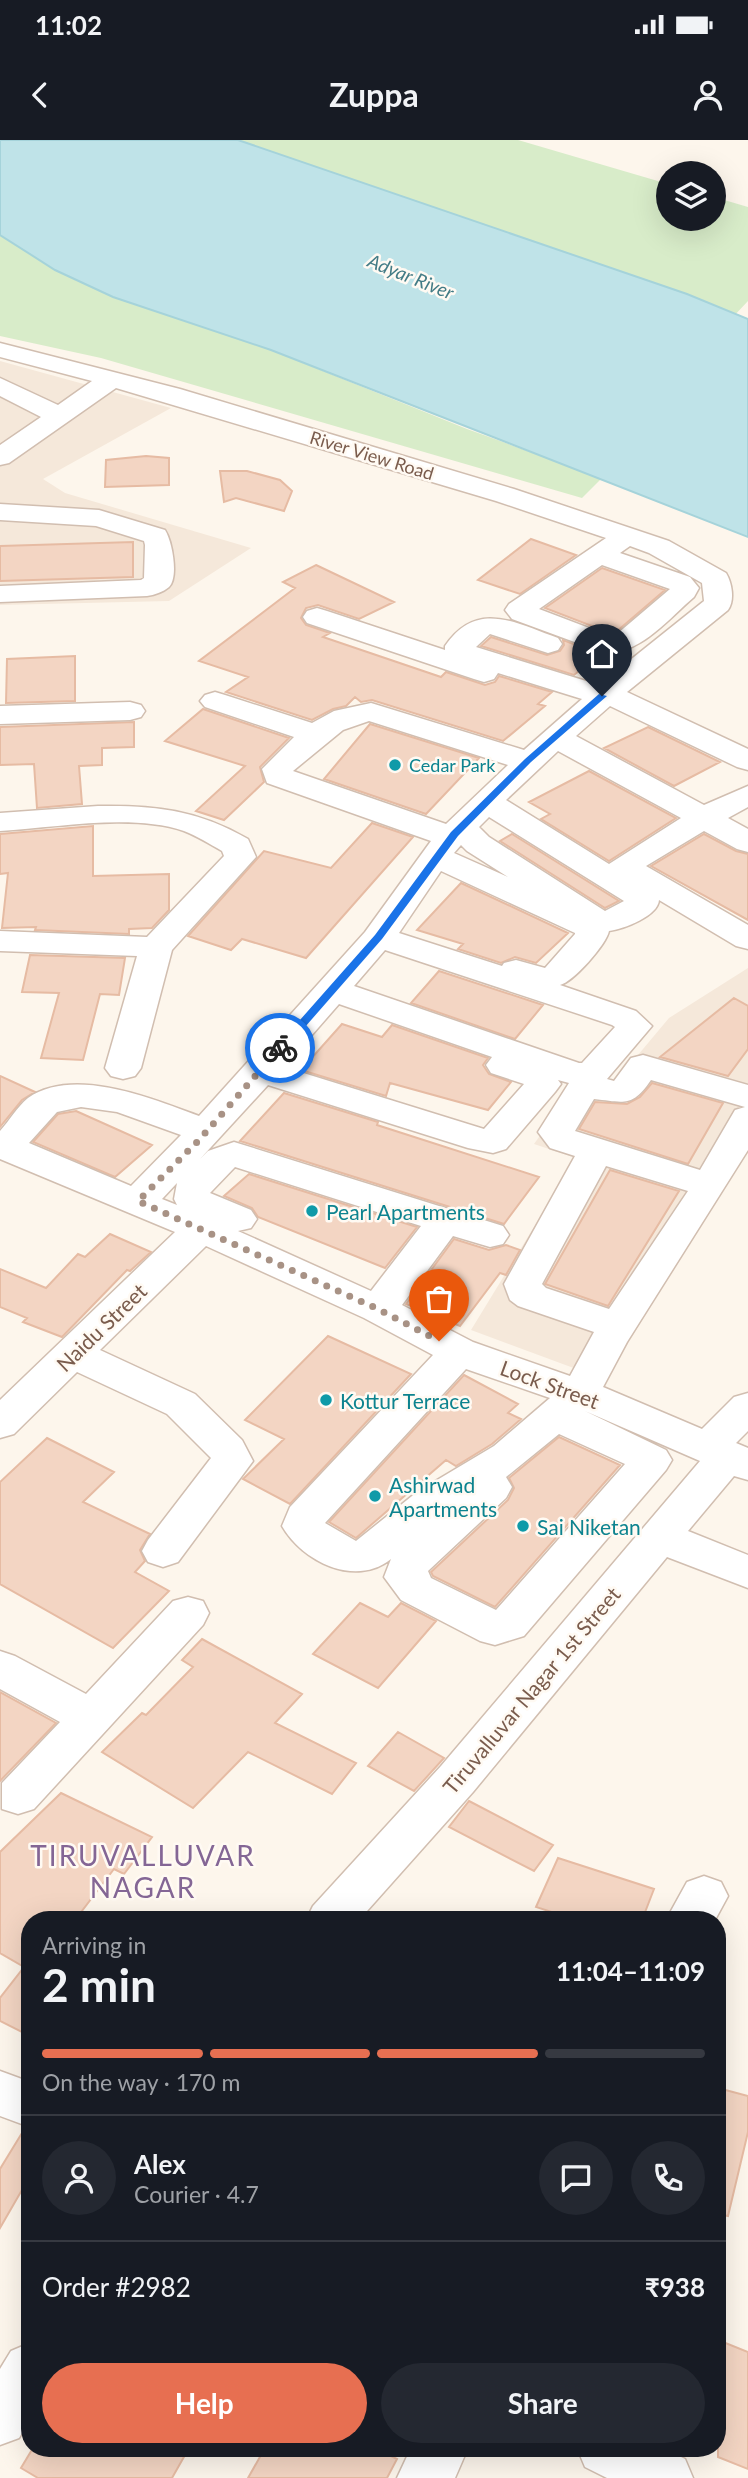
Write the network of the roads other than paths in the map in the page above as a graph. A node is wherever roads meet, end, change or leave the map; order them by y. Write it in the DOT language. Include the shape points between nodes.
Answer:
graph roads {
  1 [pos="0,351"];
  2 [pos="111,379"];
  3 [pos="0,386"];
  4 [pos="59,416"];
  5 [pos="0,457"];
  6 [pos="0,512"];
  7 [pos="627,536"];
  8 [pos="599,555"];
  9 [pos="0,594"];
  10 [pos="728,605"];
  11 [pos="317,617"];
  12 [pos="610,690"];
  13 [pos="215,701"];
  14 [pos="130,711"];
  15 [pos="0,715"];
  16 [pos="317,735"];
  17 [pos="557,738"];
  18 [pos="748,741"];
  19 [pos="528,761"];
  20 [pos="748,761"];
  21 [pos="748,795"];
  22 [pos="492,797"];
  23 [pos="704,818"];
  24 [pos="0,822"];
  25 [pos="451,839"];
  26 [pos="748,842"];
  27 [pos="623,866"];
  28 [pos="382,933"];
  29 [pos="748,939"];
  30 [pos="0,941"];
  31 [pos="156,947"];
  32 [pos="326,996"];
  33 [pos="123,1068"];
  34 [pos="260,1070"];
  35 [pos="748,1097"];
  36 [pos="748,1118"];
  37 [pos="206,1132"];
  38 [pos="1,1146"];
  39 [pos="605,1153"];
  40 [pos="710,1185"];
  41 [pos="138,1201"];
  42 [pos="446,1220"];
  43 [pos="201,1229"];
  44 [pos="490,1235"];
  45 [pos="386,1298"];
  46 [pos="618,1326"];
  47 [pos="459,1352"];
  48 [pos="73,1354"];
  49 [pos="576,1403"];
  50 [pos="3,1417"];
  51 [pos="731,1437"];
  52 [pos="652,1460"];
  53 [pos="660,1537"];
  54 [pos="163,1551"];
  55 [pos="748,1572"];
  56 [pos="188,1613"];
  57 [pos="0,1668"];
  58 [pos="91,1718"];
  59 [pos="18,1796"];
  60 [pos="338,1911"];
  61 [pos="0,2093"];
  62 [pos="21,2101"];
  63 [pos="19,2367"];
  64 [pos="0,2419"];
  65 [pos="436,2457"];
  66 [pos="622,2457"];
  67 [pos="425,2478"];
  68 [pos="665,2478"];
  1 -- 2 [label="street, River View Road"];
  2 -- 4 [label="street"];
  2 -- 7 [label="street, River View Road" via="505,495"];
  3 -- 4 [label="street"];
  4 -- 5 [label="street"];
  6 -- 9 [label="street" via="99,519 155,536 159,545 158,582 147,588"];
  7 -- 8 [label="street"];
  7 -- 10 [label="street, River View Road" via="659,547 716,579"];
  8 -- 8 [label="street" via="519,610 609,645 618,644 684,591 680,583"];
  10 -- 12 [label="street"];
  11 -- 12 [label="street"];
  12 -- 17 [label="street"];
  12 -- 18 [label="street" via="644,687"];
  12 -- 20 [label="street"];
  13 -- 16 [label="street"];
  14 -- 15 [label="street"];
  16 -- 19 [label="street" via="345,716 371,712"];
  16 -- 25 [label="street" via="279,767 278,776"];
  17 -- 19 [label="street"];
  17 -- 23 [label="street"];
  19 -- 22 [label="street"];
  21 -- 23 [label="street"];
  22 -- 25 [label="street"];
  22 -- 25 [label="street" via="644,903 612,921 599,922 478,844"];
  22 -- 27 [label="street"];
  23 -- 26 [label="street"];
  23 -- 27 [label="street"];
  24 -- 31 [label="street" via="118,815 157,818 192,823 237,846 240,857"];
  25 -- 28 [label="street"];
  25 -- 28 [label="street" via="591,926 593,932 557,976 547,979"];
  27 -- 29 [label="street"];
  28 -- 32 [label="street"];
  28 -- 32 [label="street" via="624,1018 635,1026 592,1074 576,1074"];
  30 -- 31 [label="street"];
  31 -- 33 [label="street"];
  32 -- 34 [label="street"];
  32 -- 34 [label="street" via="538,1077 543,1084 499,1138 488,1141"];
  34 -- 37 [label="street"];
  35 -- 39 [label="street" via="643,1066 627,1091 583,1089 556,1132 563,1140"];
  36 -- 40 [label="street"];
  37 -- 38 [label="street" via="105,1098 55,1097 39,1107 11,1142"];
  37 -- 41 [label="street"];
  38 -- 41 [label="street, Lock Street"];
  39 -- 40 [label="street"];
  39 -- 46 [label="street" via="593,1157 523,1284 532,1297"];
  40 -- 46 [label="street"];
  41 -- 43 [label="street, Lock Street"];
  42 -- 44 [label="street"];
  42 -- 45 [label="street"];
  42 -- 45 [label="street" via="234,1154 221,1159 192,1188 192,1199"];
  43 -- 45 [label="street, Lock Street"];
  43 -- 48 [label="street, Naidu Street"];
  45 -- 47 [label="street, Lock Street"];
  46 -- 49 [label="street"];
  47 -- 49 [label="street, Lock Street"];
  47 -- 49 [label="street" via="305,1518 303,1526 309,1535 349,1557 366,1556 432,1503 465,1485"];
  48 -- 50 [label="street, Naidu Street"];
  48 -- 54 [label="street" via="181,1404 228,1450 233,1461"];
  49 -- 51 [label="street, Lock Street"];
  49 -- 52 [label="street"];
  49 -- 52 [label="street" via="409,1564 405,1577 416,1589 495,1629 509,1624"];
  51 -- 52 [label="street"];
  51 -- 53 [label="street, Tiruvalluvar Nagar 1st Street"];
  53 -- 55 [label="street"];
  53 -- 60 [label="street, Tiruvalluvar Nagar 1st Street" via="457,1779"];
  56 -- 58 [label="street"];
  57 -- 58 [label="street"];
  58 -- 59 [label="street"];
  61 -- 62 [label="street"];
  63 -- 64 [label="street"];
  65 -- 67 [label="street"];
  66 -- 68 [label="street"];
}
